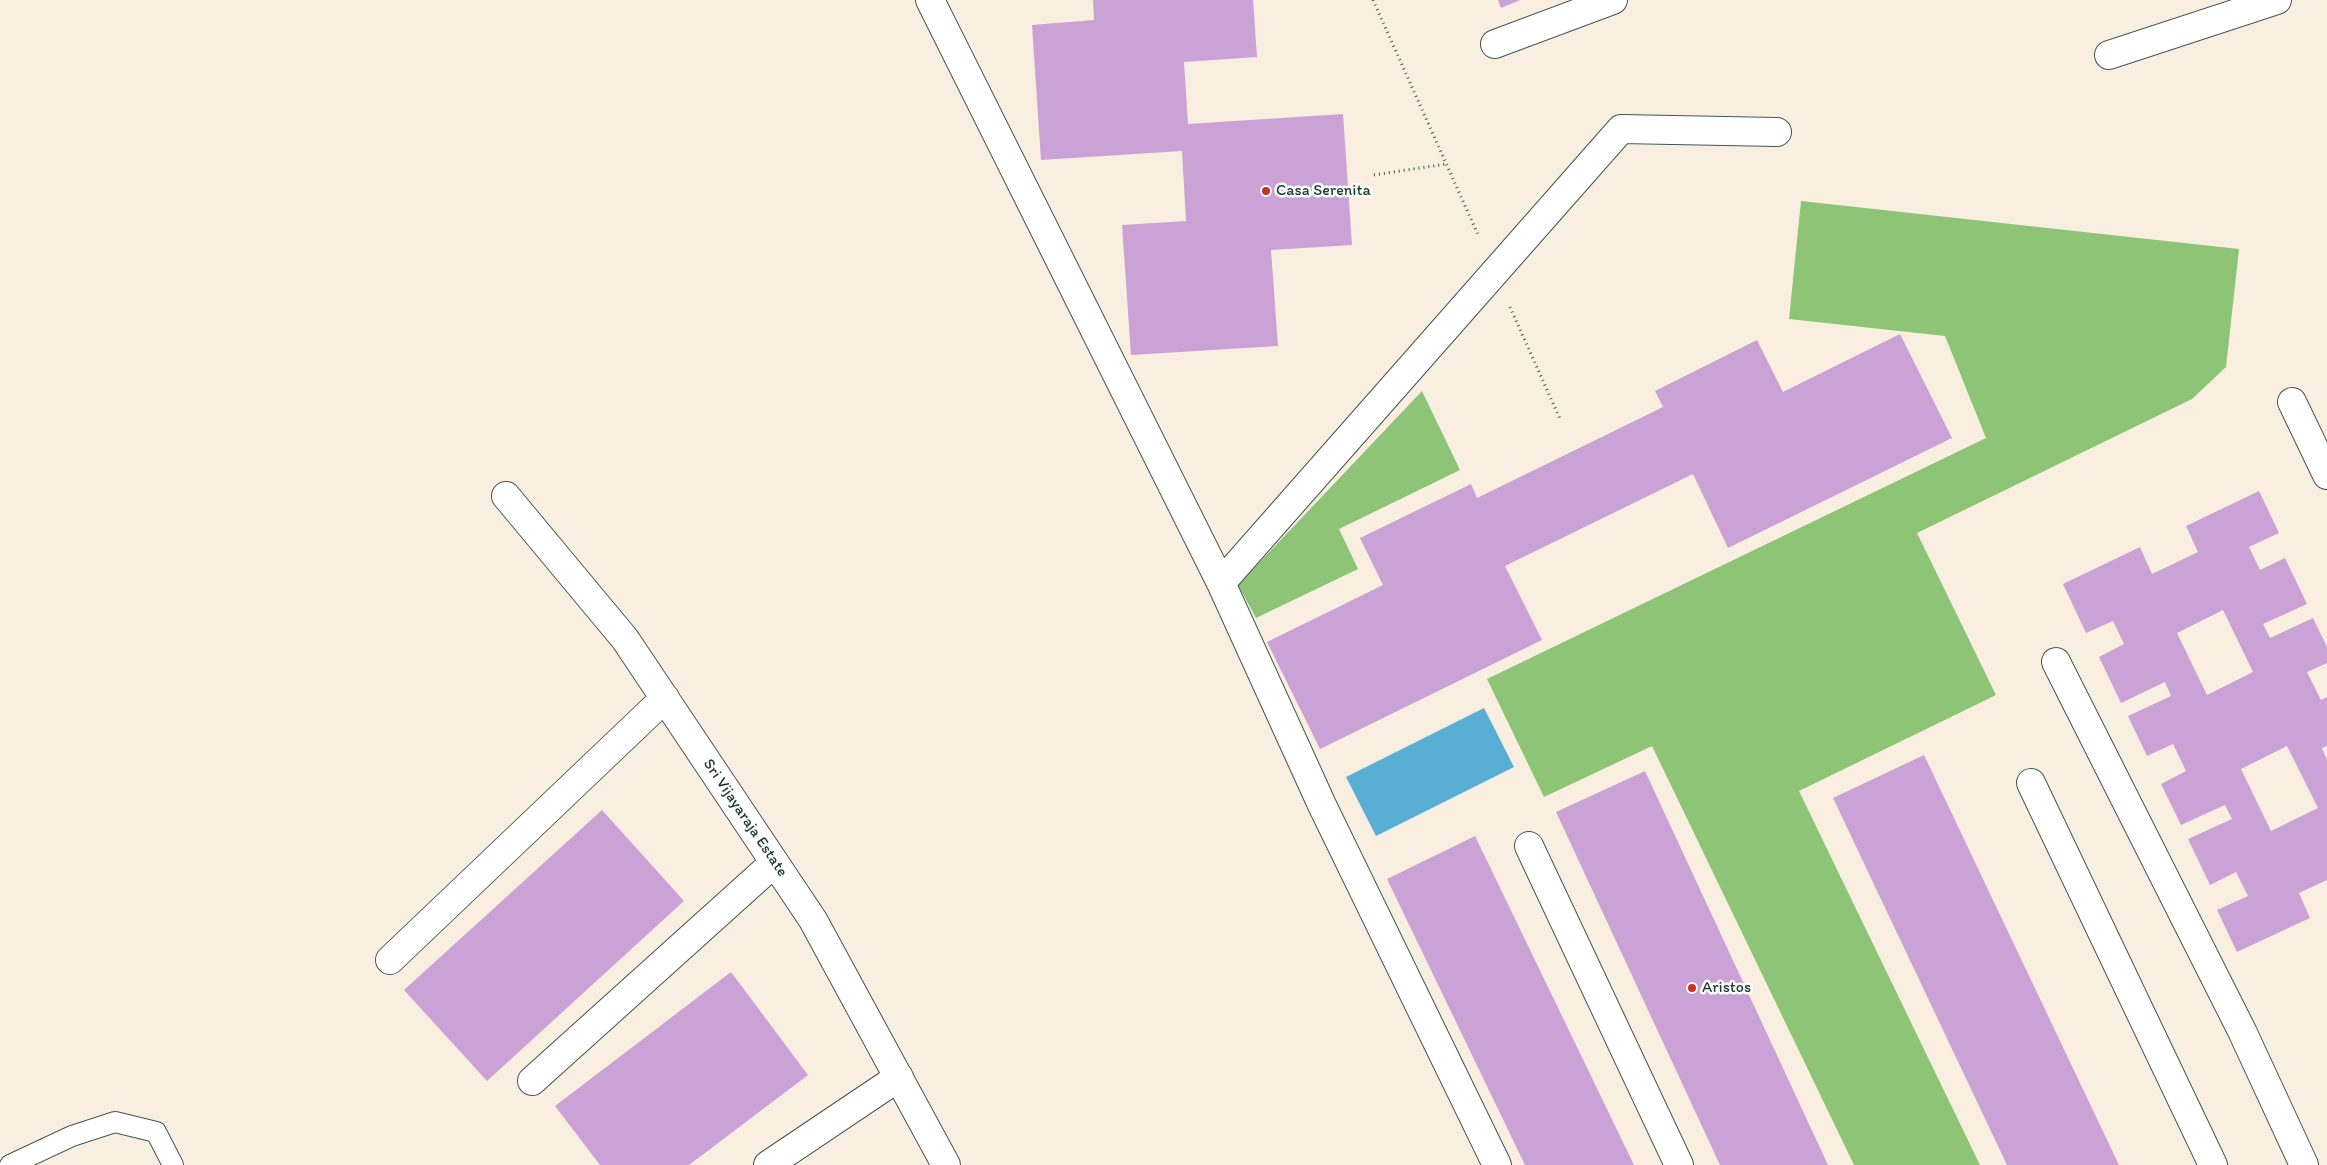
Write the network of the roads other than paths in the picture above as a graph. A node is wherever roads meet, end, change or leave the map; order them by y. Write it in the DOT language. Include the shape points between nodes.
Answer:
graph roads {
  1 [pos="930,0"];
  2 [pos="1613,0"];
  3 [pos="2277,0"];
  4 [pos="1495,44"];
  5 [pos="2109,55"];
  6 [pos="1777,132"];
  7 [pos="2292,402"];
  8 [pos="2327,475"];
  9 [pos="506,496"];
  10 [pos="1221,583"];
  11 [pos="2056,662"];
  12 [pos="665,698"];
  13 [pos="2031,783"];
  14 [pos="1529,846"];
  15 [pos="774,863"];
  16 [pos="390,960"];
  17 [pos="899,1077"];
  18 [pos="532,1081"];
  19 [pos="10,1165"];
  20 [pos="172,1165"];
  21 [pos="768,1165"];
  22 [pos="946,1165"];
  23 [pos="1497,1165"];
  24 [pos="1679,1165"];
  25 [pos="2213,1165"];
  26 [pos="2304,1165"];
  1 -- 10 [label="street"];
  2 -- 4 [label="street"];
  3 -- 5 [label="street"];
  6 -- 10 [label="street" via="1621,128"];
  7 -- 8 [label="street"];
  9 -- 12 [label="street, Sri Vijayaraja Estate" via="625,639"];
  10 -- 23 [label="street" via="1322,805"];
  11 -- 26 [label="street" via="2242,1031"];
  12 -- 15 [label="street, Sri Vijayaraja Estate"];
  12 -- 16 [label="street"];
  13 -- 25 [label="street"];
  14 -- 24 [label="street"];
  15 -- 17 [label="street, Sri Vijayaraja Estate" via="812,920"];
  15 -- 18 [label="street"];
  17 -- 21 [label="street"];
  17 -- 22 [label="street, Sri Vijayaraja Estate"];
  19 -- 20 [label="lane" via="72,1136 115,1122 156,1132"];
}
